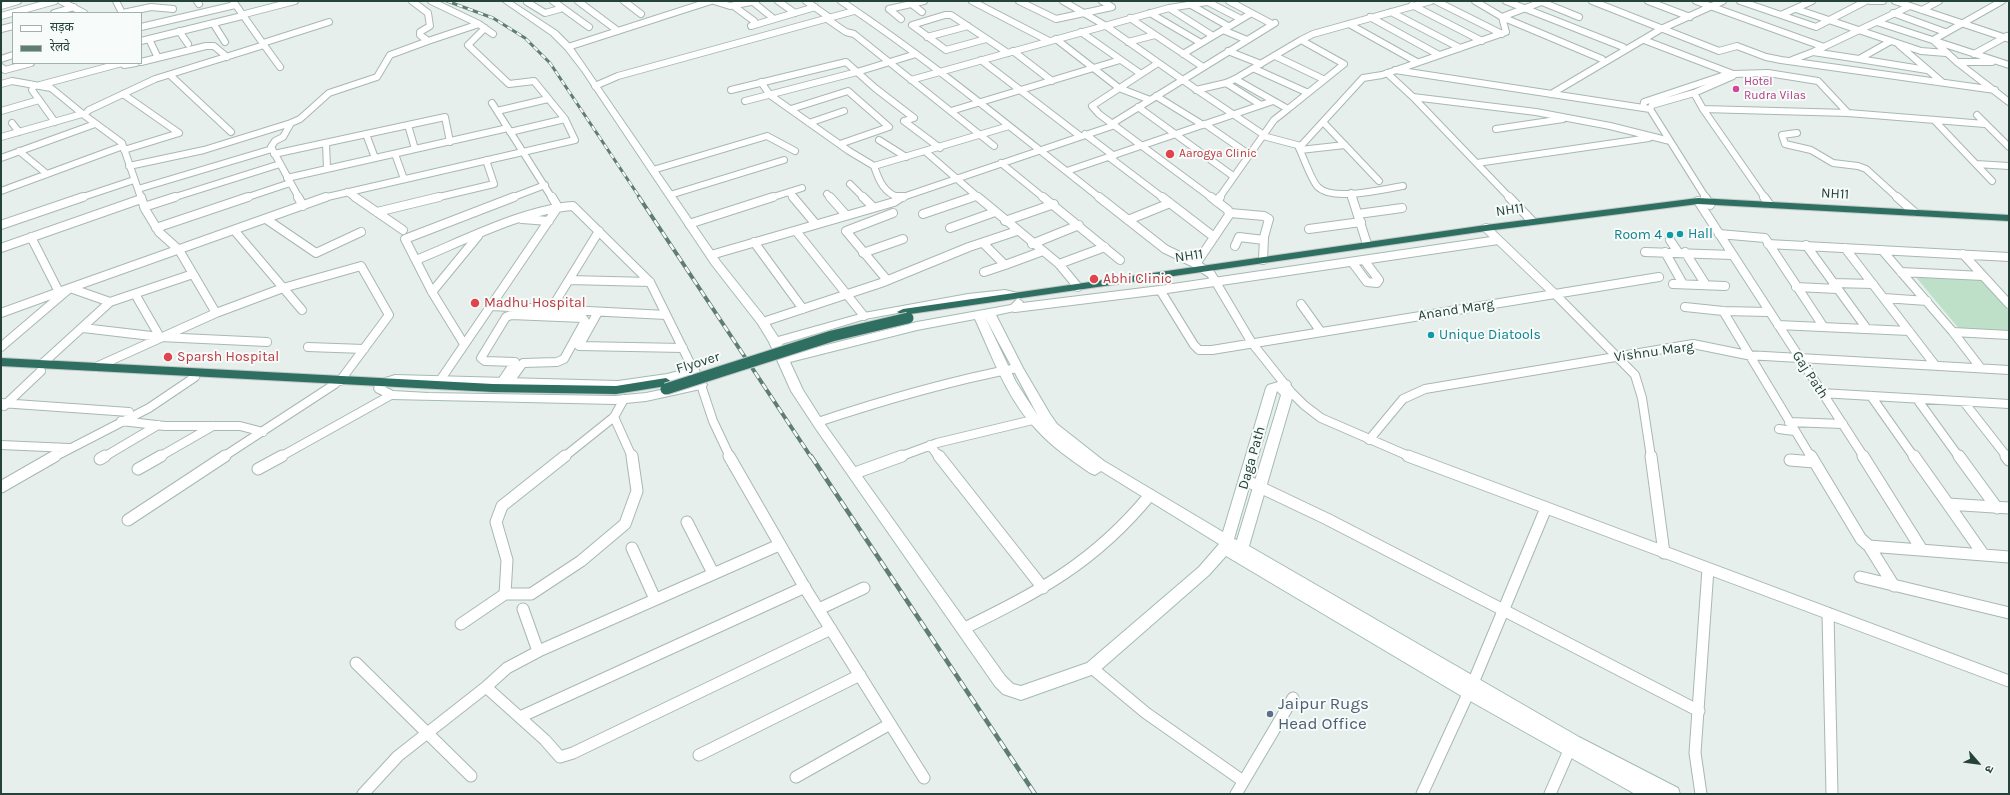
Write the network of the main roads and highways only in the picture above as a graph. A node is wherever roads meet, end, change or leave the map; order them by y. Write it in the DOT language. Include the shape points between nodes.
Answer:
graph roads {
  1 [pos="1704,203"];
  2 [pos="2009,218"];
  3 [pos="2009,223"];
  4 [pos="1488,230"];
  5 [pos="1206,272"];
  6 [pos="1017,302"];
  7 [pos="1,362"];
  8 [pos="41,368"];
  9 [pos="1,369"];
  10 [pos="338,383"];
  1 -- 2 [label="highway, NH11" via="1769,204"];
  1 -- 3 [label="highway"];
  1 -- 4 [label="highway"];
  1 -- 4 [label="highway, NH11" via="1532,221"];
  4 -- 5 [label="highway"];
  4 -- 5 [label="highway, NH11" via="1367,244 1263,260"];
  5 -- 6 [label="highway"];
  5 -- 6 [label="highway, NH11" via="1078,286"];
  6 -- 10 [label="highway, Flyover, bridge" via="906,315 666,389 615,396 559,396 441,386"];
  7 -- 8 [label="highway"];
  8 -- 9 [label="highway"];
  8 -- 10 [label="highway"];
  8 -- 10 [label="highway" via="96,367"];
}
